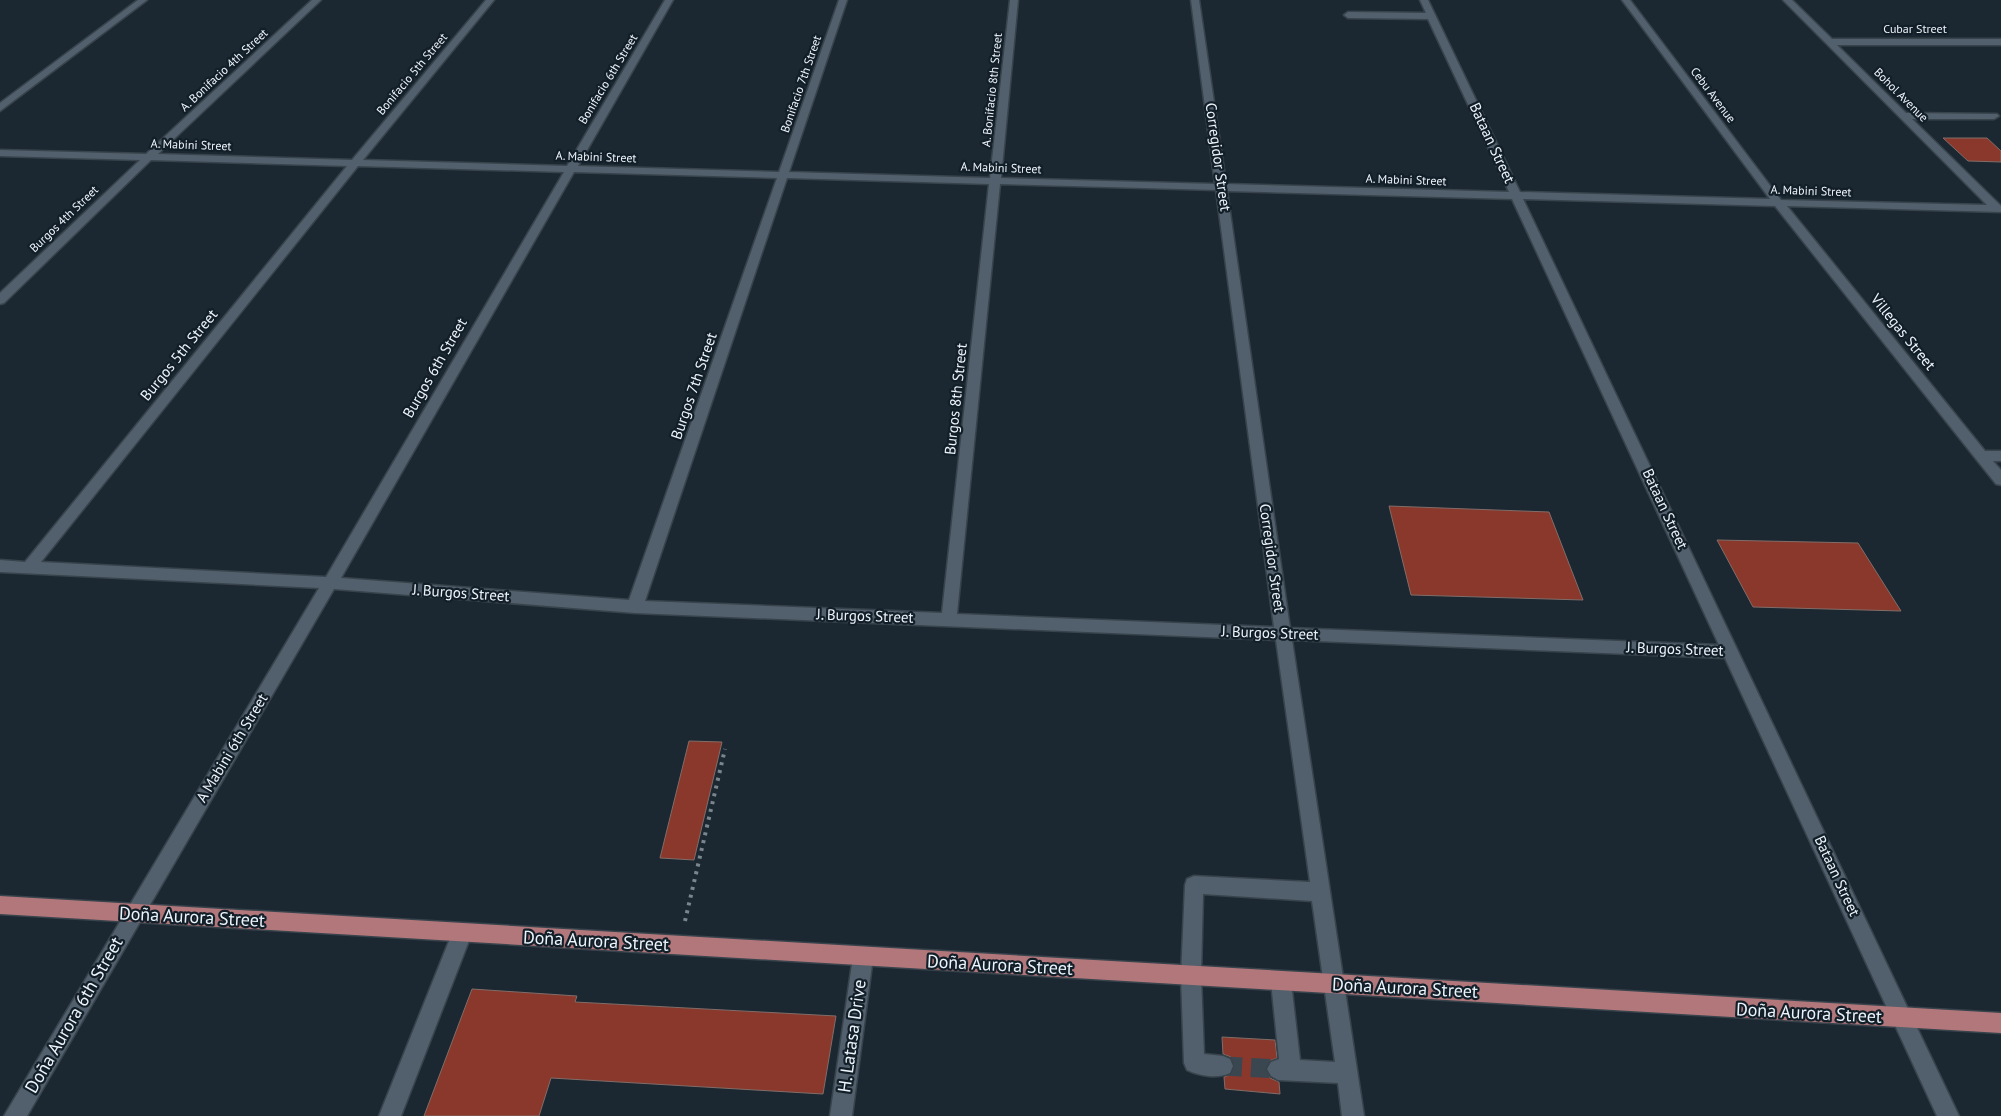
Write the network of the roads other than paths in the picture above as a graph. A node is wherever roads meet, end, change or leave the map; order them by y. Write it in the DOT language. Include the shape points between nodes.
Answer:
graph roads {
  1 [pos="143,0"];
  2 [pos="317,0"];
  3 [pos="490,0"];
  4 [pos="669,0"];
  5 [pos="843,0"];
  6 [pos="1014,0"];
  7 [pos="1195,0"];
  8 [pos="1424,0"];
  9 [pos="1626,0"];
  10 [pos="1787,0"];
  11 [pos="1348,15"];
  12 [pos="1432,16"];
  13 [pos="1829,42"];
  14 [pos="2001,42"];
  15 [pos="0,108"];
  16 [pos="1905,116"];
  17 [pos="1994,116"];
  18 [pos="0,154"];
  19 [pos="148,158"];
  20 [pos="354,164"];
  21 [pos="568,170"];
  22 [pos="783,176"];
  23 [pos="995,182"];
  24 [pos="1222,188"];
  25 [pos="1517,197"];
  26 [pos="1779,204"];
  27 [pos="1999,209"];
  28 [pos="0,300"];
  29 [pos="1982,456"];
  30 [pos="2001,456"];
  31 [pos="2001,480"];
  32 [pos="0,566"];
  33 [pos="29,567"];
  34 [pos="330,583"];
  35 [pos="636,607"];
  36 [pos="949,620"];
  37 [pos="1282,634"];
  38 [pos="1732,652"];
  39 [pos="1320,892"];
  40 [pos="0,905"];
  41 [pos="133,913"];
  42 [pos="462,933"];
  43 [pos="863,957"];
  44 [pos="1191,976"];
  45 [pos="1281,982"];
  46 [pos="1334,984"];
  47 [pos="1904,1018"];
  48 [pos="2001,1023"];
  49 [pos="1223,1066"];
  50 [pos="1346,1072"];
  51 [pos="15,1116"];
  52 [pos="390,1116"];
  53 [pos="841,1116"];
  54 [pos="1352,1116"];
  55 [pos="1948,1116"];
  1 -- 15 [label="street"];
  2 -- 19 [label="street, A. Bonifacio 4th Street"];
  3 -- 20 [label="street, Bonifacio 5th Street"];
  4 -- 21 [label="street, Bonifacio 6th Street"];
  5 -- 22 [label="street, Bonifacio 7th Street"];
  6 -- 23 [label="street, A. Bonifacio 8th Street"];
  7 -- 24 [label="street, Corregidor Street"];
  8 -- 12 [label="street, Bataan Street"];
  9 -- 26 [label="street, Cebu Avenue"];
  10 -- 13 [label="street, Bohol Avenue"];
  11 -- 12 [label="street"];
  12 -- 25 [label="street, Bataan Street"];
  13 -- 14 [label="street, Cubar Street"];
  13 -- 16 [label="street, Bohol Avenue"];
  16 -- 17 [label="street"];
  16 -- 27 [label="street, Bohol Avenue"];
  18 -- 19 [label="street, A. Mabini Street"];
  19 -- 20 [label="street, A. Mabini Street"];
  19 -- 28 [label="street, Burgos 4th Street"];
  20 -- 21 [label="street, A. Mabini Street"];
  20 -- 33 [label="street, Burgos 5th Street"];
  21 -- 22 [label="street, A. Mabini Street"];
  21 -- 34 [label="street, Burgos 6th Street"];
  22 -- 23 [label="street, A. Mabini Street"];
  22 -- 35 [label="street, Burgos 7th Street"];
  23 -- 24 [label="street, A. Mabini Street"];
  23 -- 36 [label="street, Burgos 8th Street"];
  24 -- 25 [label="street, A. Mabini Street"];
  24 -- 37 [label="street, Corregidor Street"];
  25 -- 26 [label="street, A. Mabini Street"];
  25 -- 38 [label="street, Bataan Street"];
  26 -- 27 [label="street, A. Mabini Street"];
  26 -- 29 [label="street, Villegas Street"];
  29 -- 30 [label="street"];
  29 -- 31 [label="street, Villegas Street"];
  32 -- 33 [label="street, J. Burgos Street"];
  33 -- 34 [label="street, J. Burgos Street"];
  34 -- 35 [label="street, J. Burgos Street"];
  34 -- 41 [label="street, A Mabini 6th Street"];
  35 -- 36 [label="street, J. Burgos Street"];
  36 -- 37 [label="street, J. Burgos Street"];
  37 -- 38 [label="street, J. Burgos Street"];
  37 -- 39 [label="street, Corregidor Street"];
  38 -- 47 [label="street, Bataan Street"];
  39 -- 44 [label="street" via="1194,885"];
  39 -- 46 [label="street, Corregidor Street"];
  40 -- 41 [label="main road, Doña Aurora Street"];
  41 -- 42 [label="main road, Doña Aurora Street"];
  41 -- 51 [label="street, Doña Aurora 6th Street"];
  42 -- 43 [label="main road, Doña Aurora Street"];
  42 -- 52 [label="street"];
  43 -- 44 [label="main road, Doña Aurora Street"];
  43 -- 53 [label="street, H. Latasa Drive"];
  44 -- 45 [label="main road, Doña Aurora Street"];
  44 -- 49 [label="street" via="1194,1064"];
  45 -- 46 [label="main road, Doña Aurora Street"];
  45 -- 50 [label="street" via="1285,1069"];
  46 -- 47 [label="main road, Doña Aurora Street"];
  46 -- 50 [label="street, Corregidor Street"];
  47 -- 48 [label="main road, Doña Aurora Street"];
  47 -- 55 [label="street, Bataan Street"];
  50 -- 54 [label="street, Corregidor Street"];
}
